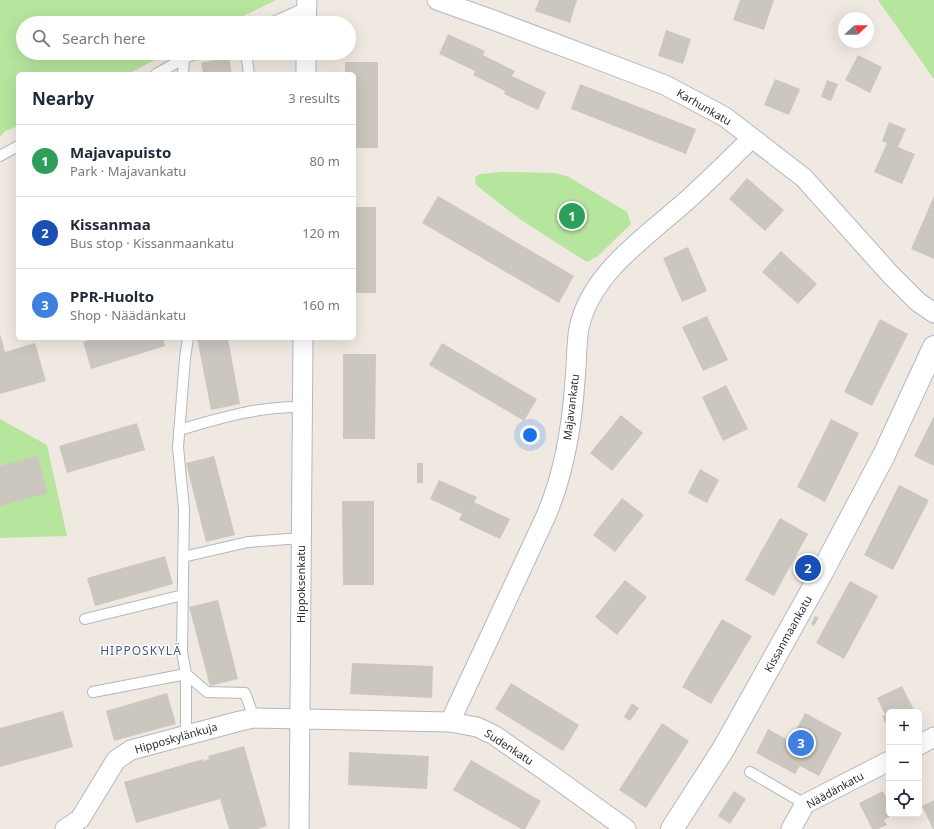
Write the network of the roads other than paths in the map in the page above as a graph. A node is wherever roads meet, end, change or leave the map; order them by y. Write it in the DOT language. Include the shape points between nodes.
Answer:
graph roads {
  1 [pos="437,0"];
  2 [pos="307,10"];
  3 [pos="290,16"];
  4 [pos="180,60"];
  5 [pos="184,60"];
  6 [pos="247,60"];
  7 [pos="306,60"];
  8 [pos="160,72"];
  9 [pos="183,72"];
  10 [pos="249,72"];
  11 [pos="306,72"];
  12 [pos="752,138"];
  13 [pos="16,147"];
  14 [pos="0,156"];
  15 [pos="934,313"];
  16 [pos="188,340"];
  17 [pos="303,340"];
  18 [pos="934,347"];
  19 [pos="303,407"];
  20 [pos="179,430"];
  21 [pos="302,538"];
  22 [pos="183,557"];
  23 [pos="183,595"];
  24 [pos="85,619"];
  25 [pos="186,674"];
  26 [pos="93,692"];
  27 [pos="254,718"];
  28 [pos="300,719"];
  29 [pos="450,722"];
  30 [pos="186,735"];
  31 [pos="934,737"];
  32 [pos="922,743"];
  33 [pos="886,763"];
  34 [pos="750,772"];
  35 [pos="805,804"];
  36 [pos="65,829"];
  37 [pos="299,829"];
  38 [pos="626,829"];
  39 [pos="672,829"];
  40 [pos="790,829"];
  1 -- 12 [label="street, Karhunkatu" via="665,85 724,117"];
  2 -- 3 [label="lane"];
  4 -- 8 [label="lane"];
  5 -- 9 [label="lane"];
  6 -- 10 [label="lane"];
  7 -- 11 [label="street"];
  12 -- 15 [label="street, Karhunkatu" via="804,178 890,274 918,302"];
  12 -- 29 [label="street, Majavankatu" via="614,265 590,299 579,328 571,423 554,491 545,518"];
  13 -- 14 [label="lane"];
  16 -- 20 [label="lane"];
  17 -- 19 [label="street, Hippoksenkatu"];
  18 -- 39 [label="street, Kissanmaankatu" via="884,455 820,576 724,748"];
  19 -- 20 [label="lane" via="238,413"];
  19 -- 21 [label="street, Hippoksenkatu"];
  20 -- 22 [label="lane" via="178,447 184,509"];
  21 -- 22 [label="lane" via="248,542"];
  21 -- 28 [label="street, Hippoksenkatu"];
  22 -- 23 [label="lane"];
  23 -- 24 [label="lane"];
  23 -- 25 [label="lane" via="182,652"];
  25 -- 26 [label="lane"];
  25 -- 27 [label="lane" via="207,692 246,693"];
  25 -- 30 [label="lane"];
  27 -- 28 [label="street, Hipposkylänkuja"];
  27 -- 30 [label="street, Hipposkylänkuja"];
  28 -- 29 [label="street, Sudenkatu"];
  28 -- 37 [label="street, Hippoksenkatu"];
  29 -- 38 [label="street, Sudenkatu" via="477,727 494,735"];
  30 -- 36 [label="street, Hipposkylänkuja" via="131,750 116,760 80,819"];
  31 -- 32 [label="street"];
  33 -- 35 [label="street, Näädänkatu"];
  34 -- 35 [label="lane"];
  35 -- 40 [label="street, Näädänkatu"];
}
